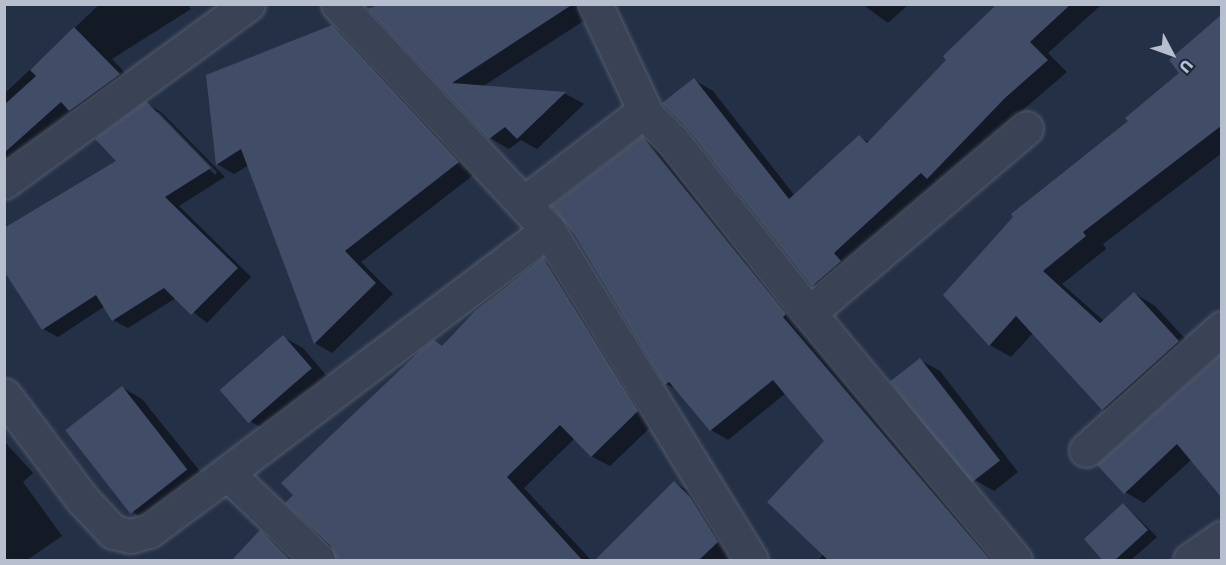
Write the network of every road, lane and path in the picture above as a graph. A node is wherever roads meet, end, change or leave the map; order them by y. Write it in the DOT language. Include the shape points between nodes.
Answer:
graph roads {
  1 [pos="248,4"];
  2 [pos="338,4"];
  3 [pos="595,4"];
  4 [pos="647,115"];
  5 [pos="1026,128"];
  6 [pos="4,182"];
  7 [pos="525,202"];
  8 [pos="548,230"];
  9 [pos="808,313"];
  10 [pos="1221,328"];
  11 [pos="4,395"];
  12 [pos="1086,450"];
  13 [pos="227,473"];
  14 [pos="1221,538"];
  15 [pos="737,555"];
  16 [pos="318,561"];
  17 [pos="1015,561"];
  18 [pos="1190,561"];
  1 -- 6 [label="street"];
  2 -- 7 [label="street"];
  3 -- 4 [label="street"];
  4 -- 7 [label="street" via="640,114"];
  4 -- 9 [label="street" via="673,141"];
  5 -- 9 [label="street"];
  7 -- 8 [label="street"];
  8 -- 13 [label="street"];
  8 -- 15 [label="street"];
  9 -- 17 [label="street"];
  10 -- 12 [label="street"];
  11 -- 13 [label="street" via="103,524 119,534 139,536 149,531"];
  13 -- 16 [label="street"];
  14 -- 18 [label="street"];
}
